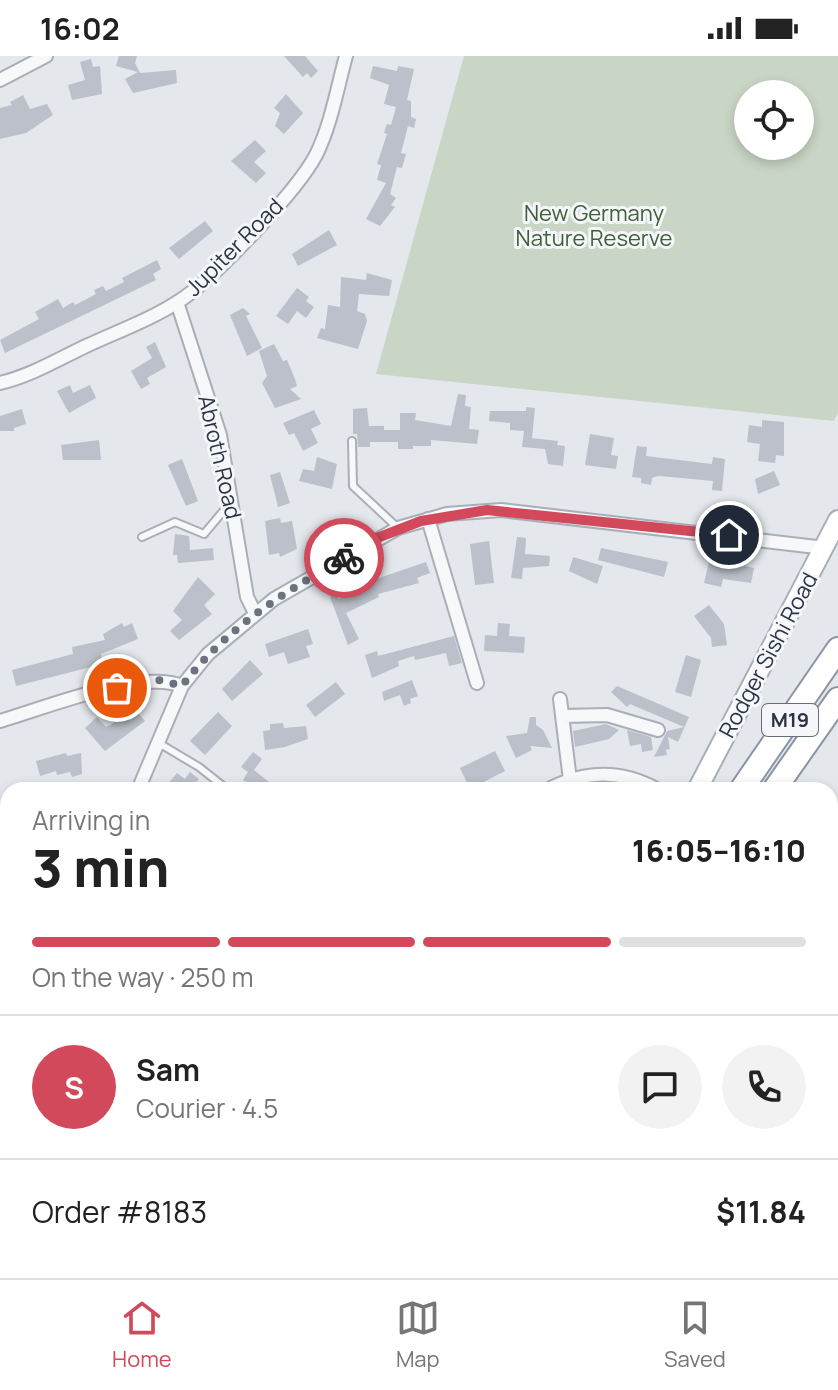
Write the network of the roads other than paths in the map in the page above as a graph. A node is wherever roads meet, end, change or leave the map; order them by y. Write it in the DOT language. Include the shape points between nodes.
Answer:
graph roads {
  1 [pos="46,56"];
  2 [pos="346,56"];
  3 [pos="0,80"];
  4 [pos="177,302"];
  5 [pos="0,383"];
  6 [pos="352,441"];
  7 [pos="232,500"];
  8 [pos="428,519"];
  9 [pos="838,520"];
  10 [pos="398,528"];
  11 [pos="142,537"];
  12 [pos="825,548"];
  13 [pos="255,613"];
  14 [pos="838,635"];
  15 [pos="838,649"];
  16 [pos="477,683"];
  17 [pos="182,686"];
  18 [pos="560,699"];
  19 [pos="836,703"];
  20 [pos="563,716"];
  21 [pos="0,721"];
  22 [pos="658,730"];
  23 [pos="157,742"];
  24 [pos="756,770"];
  25 [pos="570,780"];
  26 [pos="141,782"];
  27 [pos="218,782"];
  28 [pos="565,782"];
  29 [pos="642,782"];
  30 [pos="701,782"];
  31 [pos="747,782"];
  32 [pos="780,782"];
  1 -- 3 [label="street"];
  2 -- 4 [label="street, Jupiter Road" via="322,141 305,173"];
  4 -- 5 [label="street, Jupiter Road"];
  4 -- 7 [label="street, Abroth Road" via="220,435"];
  6 -- 10 [label="lane" via="353,486"];
  7 -- 11 [label="lane" via="204,534 175,522"];
  7 -- 13 [label="street, Abroth Road" via="247,597"];
  8 -- 10 [label="street"];
  8 -- 12 [label="street" via="467,511 516,511"];
  8 -- 16 [label="street"];
  9 -- 12 [label="street, Rodger Sishi Road"];
  10 -- 13 [label="street"];
  12 -- 30 [label="street, Rodger Sishi Road"];
  13 -- 17 [label="street" via="208,654"];
  14 -- 24 [label="highway"];
  15 -- 24 [label="highway, M19"];
  17 -- 21 [label="street" via="158,680 133,683"];
  17 -- 23 [label="street"];
  18 -- 20 [label="street"];
  19 -- 32 [label="highway, M19"];
  20 -- 22 [label="street" via="607,715"];
  20 -- 25 [label="street"];
  23 -- 26 [label="street"];
  23 -- 27 [label="lane"];
  24 -- 31 [label="highway, M19"];
  25 -- 28 [label="street"];
  25 -- 29 [label="street" via="612,773"];
}
